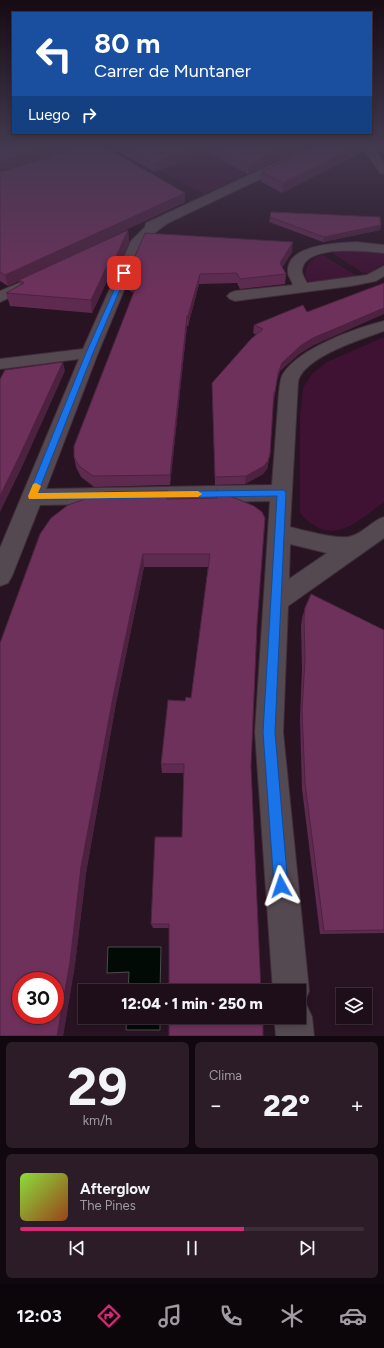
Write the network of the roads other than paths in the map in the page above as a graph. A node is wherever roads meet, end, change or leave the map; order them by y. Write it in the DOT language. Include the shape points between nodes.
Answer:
graph roads {
  1 [pos="219,194"];
  2 [pos="186,196"];
  3 [pos="199,204"];
  4 [pos="165,220"];
  5 [pos="124,238"];
  6 [pos="384,250"];
  7 [pos="384,270"];
  8 [pos="48,274"];
  9 [pos="302,288"];
  10 [pos="235,296"];
  11 [pos="0,297"];
  12 [pos="384,326"];
  13 [pos="90,353"];
  14 [pos="0,364"];
  15 [pos="281,493"];
  16 [pos="32,496"];
  17 [pos="384,526"];
  18 [pos="279,532"];
  19 [pos="356,546"];
  20 [pos="0,576"];
  21 [pos="276,601"];
  22 [pos="289,984"];
  23 [pos="293,1024"];
  24 [pos="294,1036"];
  1 -- 3 [label="street"];
  2 -- 3 [label="street"];
  3 -- 4 [label="street"];
  4 -- 5 [label="street"];
  4 -- 13 [label="street" via="138,241"];
  6 -- 9 [label="street" via="356,245 306,254 293,266 293,274"];
  7 -- 9 [label="street" via="371,278 372,283"];
  8 -- 11 [label="street"];
  9 -- 10 [label="street"];
  12 -- 15 [label="street" via="312,356 291,374"];
  13 -- 14 [label="street"];
  13 -- 16 [label="street"];
  15 -- 16 [label="street"];
  15 -- 18 [label="street"];
  16 -- 20 [label="street"];
  17 -- 19 [label="street"];
  18 -- 19 [label="street" via="315,543"];
  18 -- 21 [label="street"];
  19 -- 21 [label="street"];
  21 -- 22 [label="street" via="269,732"];
  23 -- 24 [label="street"];
}
